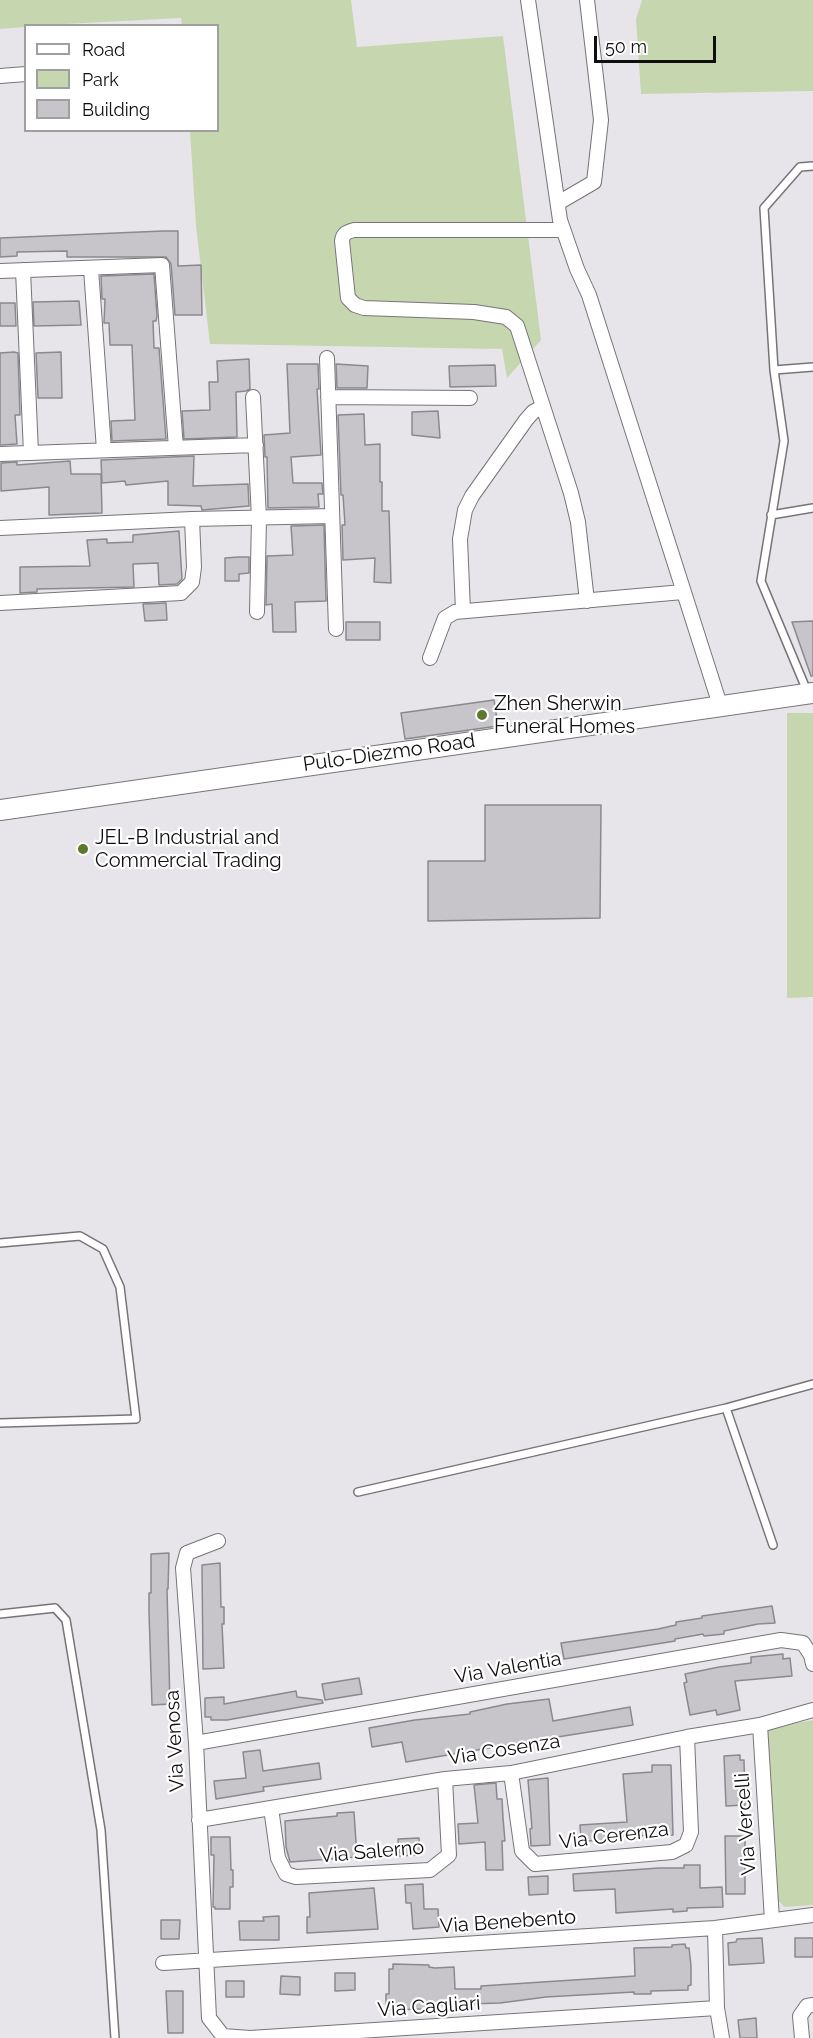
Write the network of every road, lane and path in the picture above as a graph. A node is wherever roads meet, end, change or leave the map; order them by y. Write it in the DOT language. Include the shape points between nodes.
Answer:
graph roads {
  1 [pos="528,0"];
  2 [pos="587,0"];
  3 [pos="24,74"];
  4 [pos="0,76"];
  5 [pos="813,166"];
  6 [pos="558,203"];
  7 [pos="563,230"];
  8 [pos="91,269"];
  9 [pos="23,270"];
  10 [pos="0,271"];
  11 [pos="327,358"];
  12 [pos="813,367"];
  13 [pos="774,370"];
  14 [pos="253,397"];
  15 [pos="328,397"];
  16 [pos="470,398"];
  17 [pos="542,407"];
  18 [pos="256,445"];
  19 [pos="176,448"];
  20 [pos="104,450"];
  21 [pos="31,453"];
  22 [pos="0,454"];
  23 [pos="813,508"];
  24 [pos="771,515"];
  25 [pos="332,516"];
  26 [pos="259,518"];
  27 [pos="192,519"];
  28 [pos="0,528"];
  29 [pos="683,592"];
  30 [pos="587,601"];
  31 [pos="0,603"];
  32 [pos="463,611"];
  33 [pos="256,612"];
  34 [pos="336,629"];
  35 [pos="430,658"];
  36 [pos="810,693"];
  37 [pos="720,705"];
  38 [pos="0,810"];
  39 [pos="0,1243"];
  40 [pos="813,1384"];
  41 [pos="726,1408"];
  42 [pos="0,1423"];
  43 [pos="357,1492"];
  44 [pos="218,1540"];
  45 [pos="773,1545"];
  46 [pos="0,1614"];
  47 [pos="813,1665"];
  48 [pos="813,1710"];
  49 [pos="760,1725"];
  50 [pos="687,1737"];
  51 [pos="196,1743"];
  52 [pos="510,1773"];
  53 [pos="445,1779"];
  54 [pos="272,1808"];
  55 [pos="199,1820"];
  56 [pos="813,1916"];
  57 [pos="772,1920"];
  58 [pos="715,1929"];
  59 [pos="205,1962"];
  60 [pos="163,1963"];
  61 [pos="813,2005"];
  62 [pos="717,2008"];
  63 [pos="115,2038"];
  64 [pos="722,2038"];
  65 [pos="802,2038"];
  1 -- 6 [label="street"];
  2 -- 6 [label="street" via="601,120 594,182"];
  3 -- 4 [label="street"];
  5 -- 13 [label="lane" via="800,167 764,208"];
  6 -- 7 [label="street"];
  7 -- 17 [label="street" via="354,230 347,231 342,241 348,298 355,305 474,312 511,320 518,326"];
  7 -- 29 [label="street" via="589,295"];
  8 -- 9 [label="street"];
  8 -- 19 [label="street" via="162,265"];
  8 -- 20 [label="street"];
  9 -- 10 [label="street"];
  9 -- 21 [label="street"];
  11 -- 15 [label="street"];
  12 -- 13 [label="lane"];
  13 -- 24 [label="lane" via="784,441"];
  14 -- 18 [label="street"];
  15 -- 16 [label="street"];
  15 -- 25 [label="street"];
  17 -- 30 [label="street" via="572,493"];
  17 -- 32 [label="street" via="526,420 465,510 460,539"];
  18 -- 19 [label="street"];
  18 -- 26 [label="street"];
  19 -- 20 [label="street"];
  20 -- 21 [label="street"];
  21 -- 22 [label="street"];
  23 -- 24 [label="lane"];
  24 -- 36 [label="lane" via="761,581"];
  25 -- 26 [label="street"];
  25 -- 34 [label="street"];
  26 -- 27 [label="street"];
  26 -- 33 [label="street"];
  27 -- 28 [label="street"];
  27 -- 31 [label="street" via="192,582 181,593"];
  29 -- 30 [label="street"];
  29 -- 37 [label="street"];
  30 -- 32 [label="street"];
  32 -- 35 [label="street" via="445,618"];
  36 -- 37 [label="main road, Pulo-Diezmo Road"];
  37 -- 38 [label="main road, Pulo-Diezmo Road"];
  39 -- 42 [label="lane" via="80,1236 103,1249 120,1287 136,1419"];
  40 -- 41 [label="lane"];
  41 -- 43 [label="lane"];
  41 -- 45 [label="lane"];
  44 -- 51 [label="street, Via Venosa" via="187,1553 183,1568"];
  46 -- 63 [label="lane" via="55,1608 66,1620 101,1830"];
  47 -- 51 [label="street, Via Valentia" via="803,1644 781,1640"];
  48 -- 49 [label="street, Via Cosenza"];
  49 -- 50 [label="street, Via Cosenza"];
  49 -- 57 [label="street, Via Vercelli"];
  50 -- 52 [label="street, Via Cosenza"];
  50 -- 52 [label="street, Via Cerenza" via="691,1832 686,1845 672,1852 536,1864 522,1851"];
  51 -- 55 [label="street, Via Venosa"];
  52 -- 53 [label="street, Via Cosenza"];
  53 -- 54 [label="street, Via Cosenza"];
  53 -- 54 [label="street, Via Salerno" via="449,1855 430,1870 296,1877 286,1874 278,1858"];
  54 -- 55 [label="street, Via Cosenza"];
  55 -- 59 [label="street, Via Venosa"];
  56 -- 57 [label="street, Via Benebento"];
  57 -- 58 [label="street, Via Benebento"];
  58 -- 59 [label="street, Via Benebento"];
  58 -- 62 [label="street"];
  59 -- 60 [label="street, Via Benebento"];
  59 -- 62 [label="street, Via Cagliari" via="209,2018 223,2036 250,2038"];
  61 -- 65 [label="street" via="807,2006 800,2016"];
  62 -- 64 [label="street"];
}
